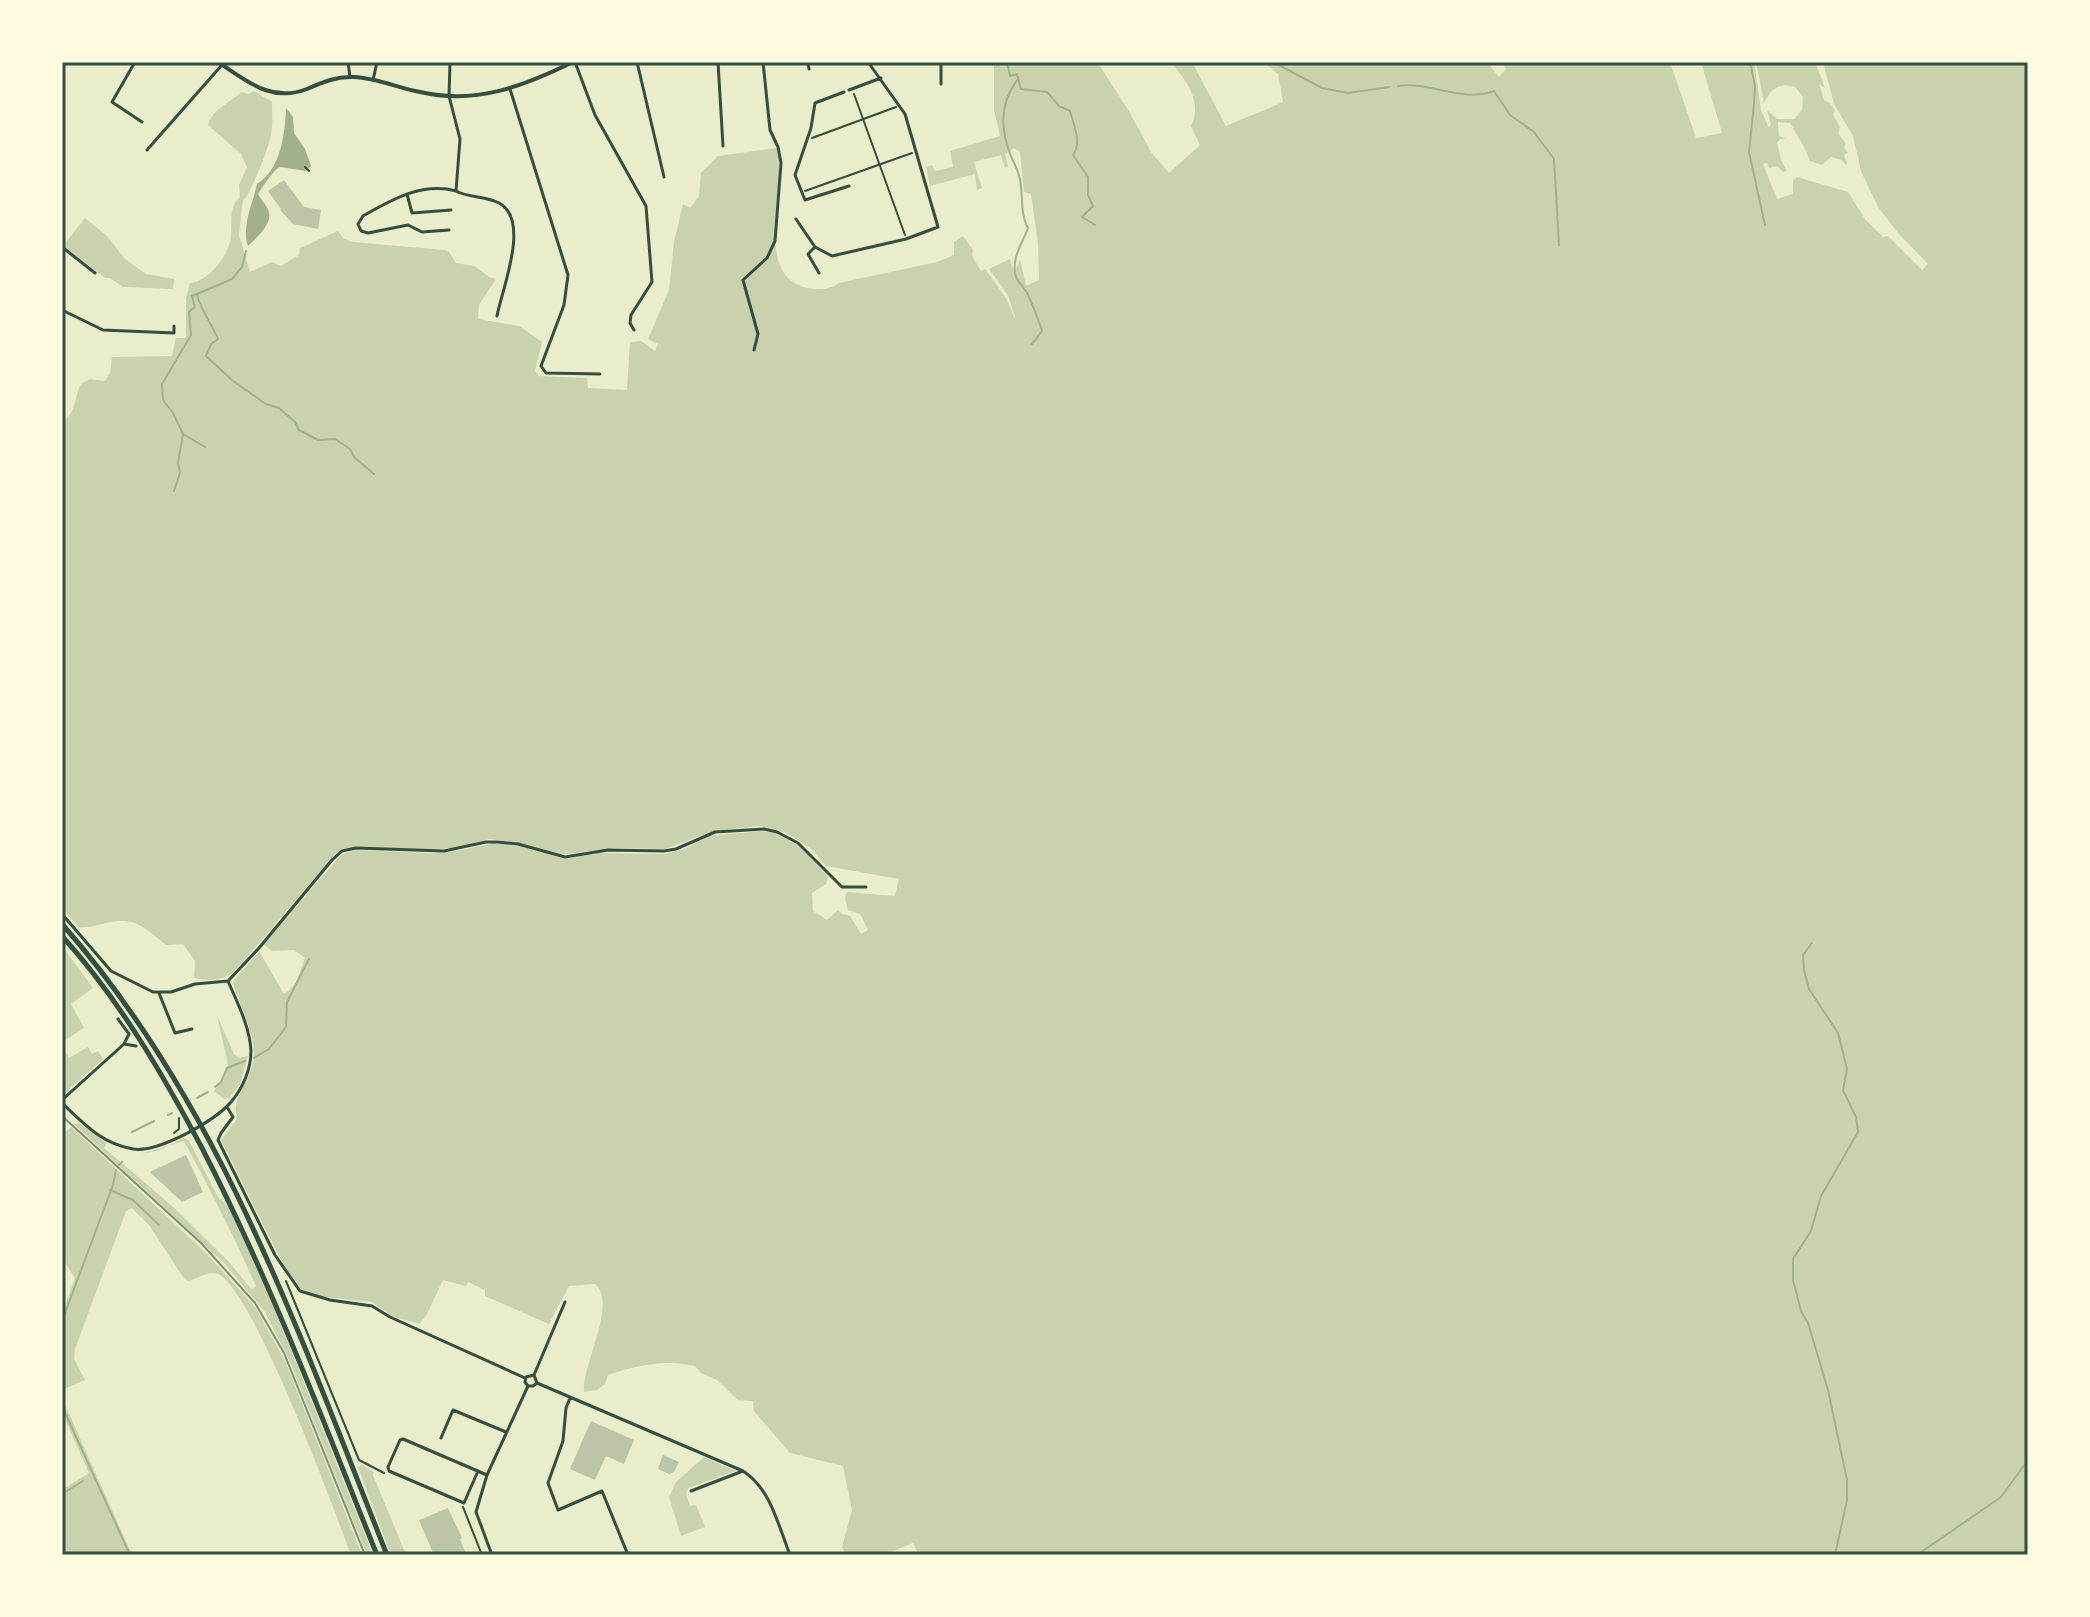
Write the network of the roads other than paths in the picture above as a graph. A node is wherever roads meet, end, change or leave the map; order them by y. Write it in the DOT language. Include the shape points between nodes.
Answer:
graph roads {
  1 [pos="135,62"];
  2 [pos="348,62"];
  3 [pos="377,62"];
  4 [pos="450,62"];
  5 [pos="574,62"];
  6 [pos="637,62"];
  7 [pos="718,62"];
  8 [pos="763,62"];
  9 [pos="808,62"];
  10 [pos="868,62"];
  11 [pos="941,62"];
  12 [pos="220,63"];
  13 [pos="809,69"];
  14 [pos="350,77"];
  15 [pos="881,78"];
  16 [pos="373,80"];
  17 [pos="941,84"];
  18 [pos="510,89"];
  19 [pos="449,96"];
  20 [pos="142,122"];
  21 [pos="723,146"];
  22 [pos="147,150"];
  23 [pos="664,177"];
  24 [pos="849,186"];
  25 [pos="456,191"];
  26 [pos="407,194"];
  27 [pos="451,210"];
  28 [pos="796,219"];
  29 [pos="449,230"];
  30 [pos="62,247"];
  31 [pos="815,247"];
  32 [pos="95,273"];
  33 [pos="819,273"];
  34 [pos="62,310"];
  35 [pos="497,316"];
  36 [pos="174,326"];
  37 [pos="634,330"];
  38 [pos="754,350"];
  39 [pos="600,374"];
  40 [pos="866,887"];
  41 [pos="62,914"];
  42 [pos="62,924"];
  43 [pos="62,936"];
  44 [pos="228,981"];
  45 [pos="159,993"];
  46 [pos="118,1019"];
  47 [pos="192,1029"];
  48 [pos="129,1034"];
  49 [pos="124,1044"];
  50 [pos="62,1102"];
  51 [pos="227,1107"];
  52 [pos="199,1125"];
  53 [pos="192,1129"];
  54 [pos="565,1302"];
  55 [pos="534,1375"];
  56 [pos="525,1378"];
  57 [pos="537,1383"];
  58 [pos="528,1386"];
  59 [pos="570,1398"];
  60 [pos="506,1432"];
  61 [pos="441,1438"];
  62 [pos="478,1471"];
  63 [pos="743,1471"];
  64 [pos="487,1475"];
  65 [pos="691,1491"];
  66 [pos="377,1555"];
  67 [pos="387,1555"];
  68 [pos="492,1555"];
  69 [pos="628,1555"];
  70 [pos="790,1555"];
  1 -- 20 [label="street" via="112,102"];
  2 -- 14 [label="street"];
  3 -- 16 [label="street"];
  4 -- 19 [label="street"];
  5 -- 18 [label="street"];
  5 -- 37 [label="street" via="595,115 645,201 652,282 631,315"];
  6 -- 23 [label="street"];
  7 -- 21 [label="street"];
  8 -- 38 [label="street" via="770,130 781,168 773,246 743,280 758,334"];
  9 -- 13 [label="street"];
  10 -- 15 [label="street"];
  11 -- 17 [label="street"];
  12 -- 14 [label="street" via="275,94"];
  12 -- 22 [label="street"];
  14 -- 16 [label="street"];
  15 -- 24 [label="street" via="815,103 795,175 800,192 809,200"];
  15 -- 31 [label="street" via="901,105 938,227 834,256"];
  16 -- 19 [label="street"];
  18 -- 19 [label="street"];
  18 -- 39 [label="street" via="568,275 564,305 541,366 546,373"];
  19 -- 25 [label="street" via="460,139"];
  25 -- 26 [label="street" via="433,186"];
  25 -- 35 [label="street" via="498,203 510,218 514,247"];
  26 -- 27 [label="street" via="412,213"];
  26 -- 29 [label="street" via="363,216 361,231 408,225 422,232"];
  28 -- 31 [label="street"];
  30 -- 32 [label="street"];
  31 -- 33 [label="street" via="808,254"];
  34 -- 36 [label="street" via="113,332 174,333"];
  40 -- 44 [label="street" via="842,887 798,843 764,829 715,832 664,851 608,850 565,857 497,842 444,851 356,848 332,860"];
  41 -- 45 [label="street" via="111,971"];
  42 -- 52 [label="main road" via="138,1022"];
  43 -- 53 [label="main road" via="124,1016"];
  44 -- 45 [label="street"];
  44 -- 51 [label="street" via="251,1050 244,1081"];
  45 -- 47 [label="street" via="175,1033"];
  46 -- 48 [label="street"];
  48 -- 49 [label="street"];
  48 -- 49 [label="street" via="136,1046"];
  49 -- 50 [label="street"];
  50 -- 53 [label="street" via="95,1133 130,1148 152,1147"];
  51 -- 52 [label="street"];
  51 -- 56 [label="street" via="233,1117 218,1140 295,1286 305,1294 372,1306"];
  52 -- 53 [label="street"];
  52 -- 67 [label="main road" via="259,1241"];
  53 -- 66 [label="main road" via="251,1247"];
  54 -- 55 [label="street"];
  55 -- 56 [label="street"];
  55 -- 57 [label="street"];
  56 -- 58 [label="street"];
  57 -- 58 [label="street"];
  57 -- 59 [label="street"];
  58 -- 60 [label="street"];
  59 -- 63 [label="street"];
  59 -- 69 [label="street" via="548,1483 558,1510 602,1491"];
  60 -- 61 [label="street" via="453,1410"];
  60 -- 64 [label="street"];
  62 -- 62 [label="street" via="403,1439 388,1467 464,1503"];
  62 -- 64 [label="street"];
  63 -- 65 [label="street"];
  63 -- 70 [label="street" via="762,1487"];
  64 -- 68 [label="street" via="476,1512"];
}
